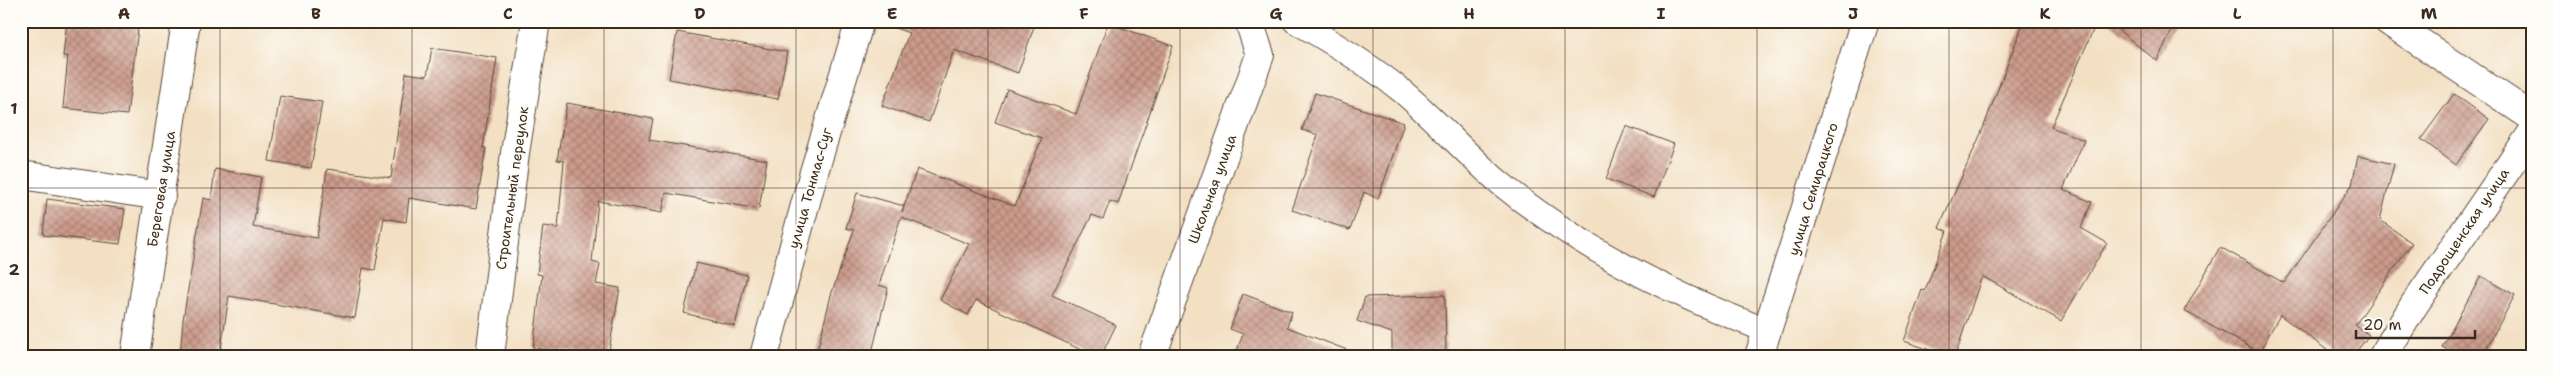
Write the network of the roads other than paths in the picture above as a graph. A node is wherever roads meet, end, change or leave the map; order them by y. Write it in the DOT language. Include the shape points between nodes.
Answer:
graph roads {
  1 [pos="186,21"];
  2 [pos="536,21"];
  3 [pos="860,21"];
  4 [pos="1250,21"];
  5 [pos="1295,21"];
  6 [pos="1865,21"];
  7 [pos="2388,21"];
  8 [pos="2532,117"];
  9 [pos="2532,133"];
  10 [pos="21,176"];
  11 [pos="160,196"];
  12 [pos="1764,344"];
  13 [pos="135,356"];
  14 [pos="490,356"];
  15 [pos="764,356"];
  16 [pos="1152,356"];
  17 [pos="2383,356"];
  1 -- 11 [label="street, Береговая улица"];
  2 -- 14 [label="street, Строительный переулок" via="515,153"];
  3 -- 15 [label="street, улица Тонмас-Суг" via="814,172"];
  4 -- 16 [label="street, Школьная улица" via="1260,55"];
  5 -- 12 [label="lane" via="1332,42 1402,92 1500,182 1568,233 1703,306"];
  6 -- 12 [label="street, улица Семирацкого"];
  7 -- 8 [label="street"];
  9 -- 17 [label="street, Подрощенская улица"];
  10 -- 11 [label="street"];
  11 -- 13 [label="street, Береговая улица"];
}
